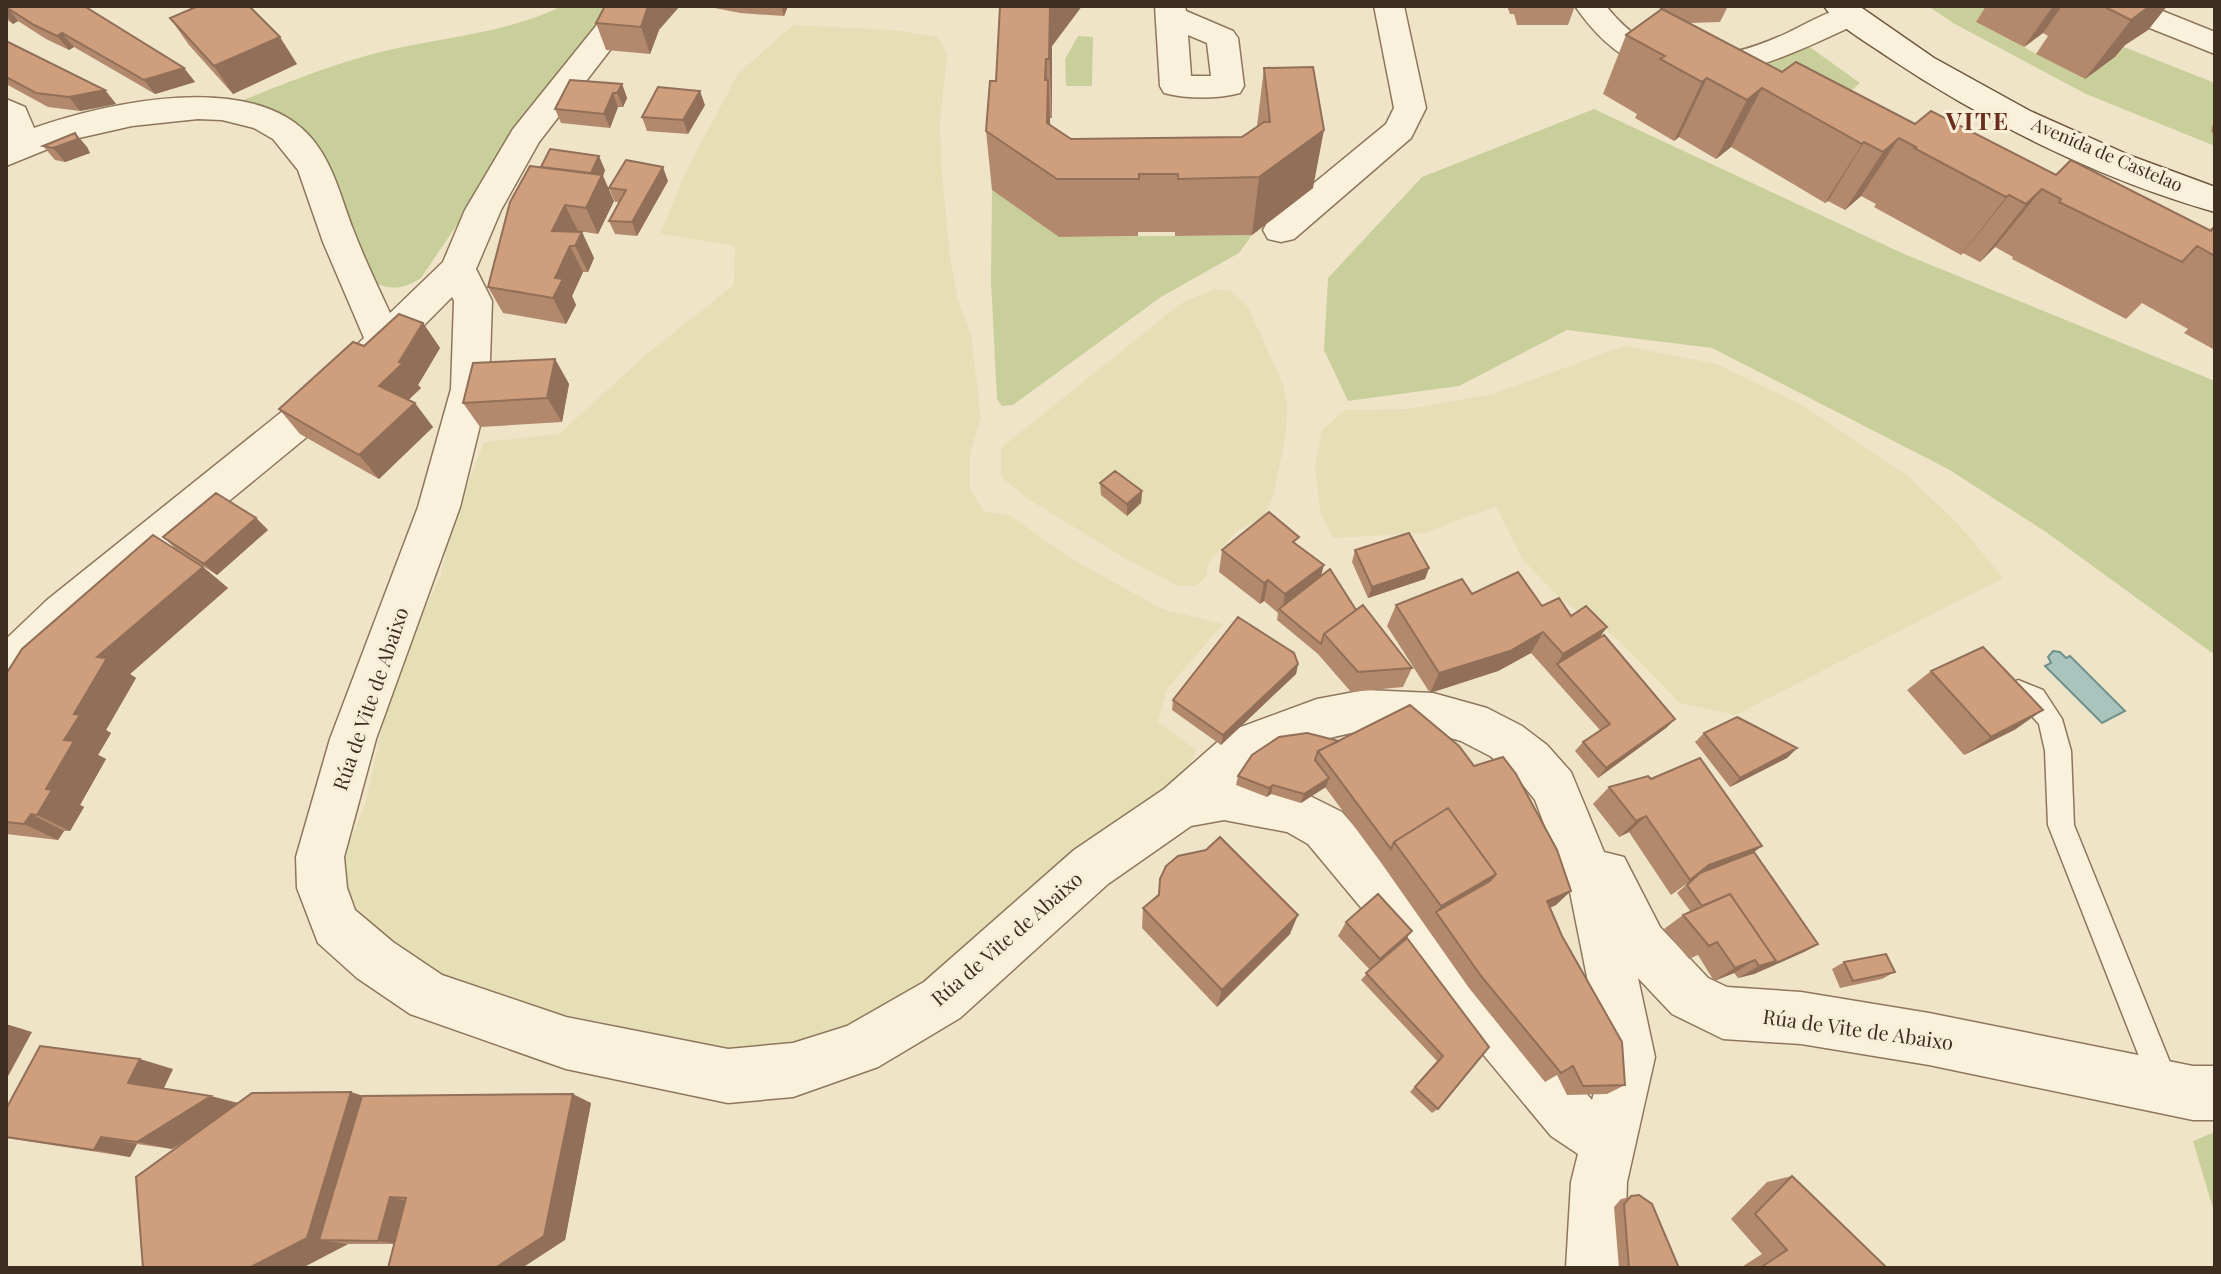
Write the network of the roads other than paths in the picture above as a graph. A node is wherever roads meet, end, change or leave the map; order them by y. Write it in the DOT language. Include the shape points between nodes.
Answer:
graph roads {
  1 [pos="629,6"];
  2 [pos="1389,6"];
  3 [pos="1590,6"];
  4 [pos="2123,6"];
  5 [pos="1844,11"];
  6 [pos="2215,44"];
  7 [pos="6,110"];
  8 [pos="14,150"];
  9 [pos="2215,200"];
  10 [pos="1281,230"];
  11 [pos="458,269"];
  12 [pos="383,339"];
  13 [pos="6,668"];
  14 [pos="2011,696"];
  15 [pos="1181,805"];
  16 [pos="1579,849"];
  17 [pos="2165,1087"];
  18 [pos="2215,1093"];
  19 [pos="1608,1142"];
  20 [pos="1595,1268"];
  1 -- 11 [label="street" via="525,137 483,210"];
  2 -- 10 [label="street" via="1410,108 1405,119 1399,130"];
  3 -- 5 [label="street" via="1629,46 1663,65 1686,70 1732,65"];
  4 -- 6 [label="street"];
  5 -- 9 [label="street, Avenida de Castelao" via="1984,99 2100,155"];
  7 -- 8 [label="street" via="13,115"];
  8 -- 12 [label="street" via="103,119 187,107 241,110 269,123 290,137 314,168"];
  11 -- 12 [label="street"];
  11 -- 15 [label="street, Rúa de Vite de Abaixo" via="473,301 470,389 439,507 353,739 320,857 322,888 336,926 375,960 428,996 566,1043 728,1076 793,1070 859,1048 942,1000 1091,867"];
  12 -- 13 [label="street" via="328,397 62,613"];
  14 -- 17 [label="lane" via="2018,691 2034,698 2050,719 2058,751 2061,825"];
  15 -- 16 [label="street, Rúa de Vite de Abaixo" via="1246,746 1317,720 1365,710 1433,713 1471,723 1531,760 1554,787"];
  15 -- 19 [label="street" via="1224,798 1296,811 1325,828 1570,1117"];
  16 -- 17 [label="street, Rúa de Vite de Abaixo" via="1597,854 1642,945 1664,971 1690,996 1723,1013 1801,1018 1929,1039"];
  16 -- 19 [label="street, Rúa de Vite de Abaixo" via="1595,892 1629,1057"];
  17 -- 18 [label="street, Rúa de Vite de Abaixo"];
  19 -- 20 [label="street, Rúa de Vite de Abaixo" via="1599,1182"];
}
